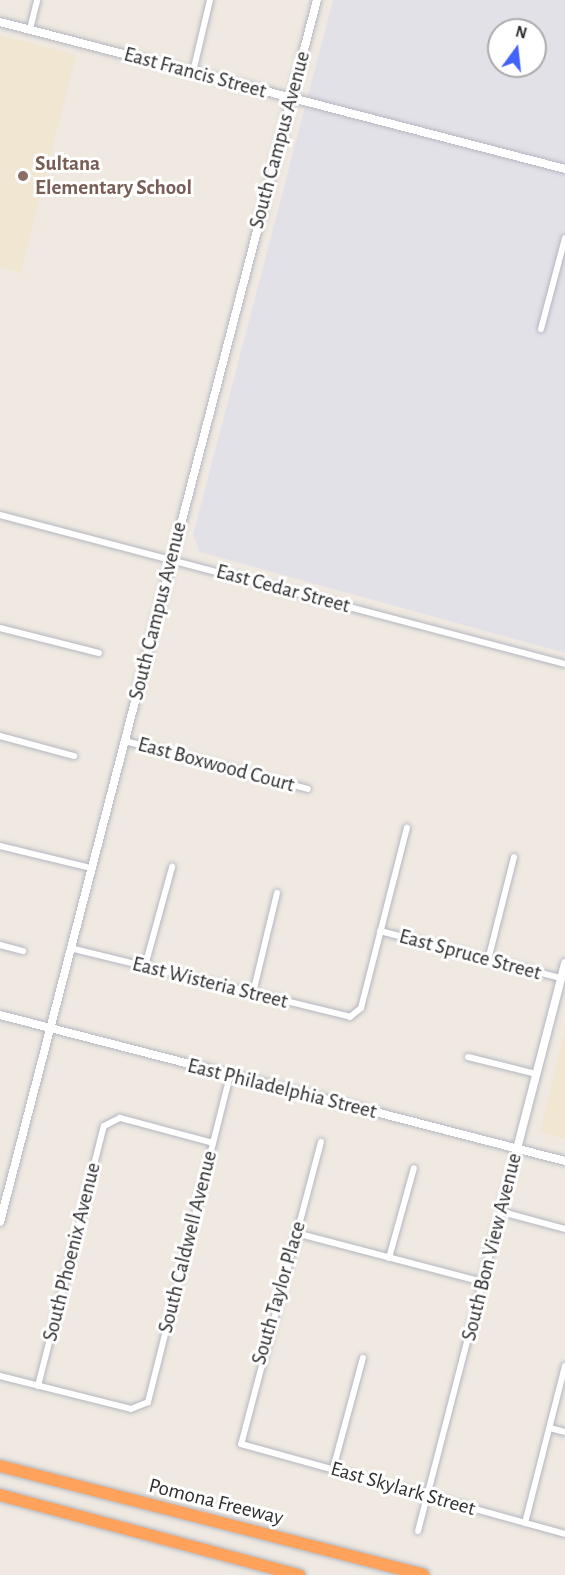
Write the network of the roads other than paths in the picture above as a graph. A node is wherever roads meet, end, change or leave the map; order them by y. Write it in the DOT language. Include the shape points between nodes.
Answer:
graph roads {
  1 [pos="37,0"];
  2 [pos="210,0"];
  3 [pos="317,0"];
  4 [pos="0,22"];
  5 [pos="30,29"];
  6 [pos="193,72"];
  7 [pos="291,98"];
  8 [pos="565,169"];
  9 [pos="565,238"];
  10 [pos="541,329"];
  11 [pos="0,515"];
  12 [pos="170,560"];
  13 [pos="0,628"];
  14 [pos="99,653"];
  15 [pos="565,664"];
  16 [pos="0,736"];
  17 [pos="125,741"];
  18 [pos="74,756"];
  19 [pos="308,789"];
  20 [pos="407,828"];
  21 [pos="0,846"];
  22 [pos="514,857"];
  23 [pos="172,867"];
  24 [pos="91,868"];
  25 [pos="277,893"];
  26 [pos="380,931"];
  27 [pos="0,945"];
  28 [pos="70,948"];
  29 [pos="23,951"];
  30 [pos="488,960"];
  31 [pos="565,963"];
  32 [pos="145,966"];
  33 [pos="561,978"];
  34 [pos="253,993"];
  35 [pos="0,1015"];
  36 [pos="50,1028"];
  37 [pos="468,1057"];
  38 [pos="536,1074"];
  39 [pos="230,1075"];
  40 [pos="321,1142"];
  41 [pos="213,1143"];
  42 [pos="517,1149"];
  43 [pos="565,1161"];
  44 [pos="414,1168"];
  45 [pos="2,1203"];
  46 [pos="502,1212"];
  47 [pos="0,1222"];
  48 [pos="565,1229"];
  49 [pos="296,1233"];
  50 [pos="389,1258"];
  51 [pos="483,1282"];
  52 [pos="363,1358"];
  53 [pos="565,1366"];
  54 [pos="0,1376"];
  55 [pos="38,1386"];
  56 [pos="550,1428"];
  57 [pos="565,1432"];
  58 [pos="241,1444"];
  59 [pos="0,1466"];
  60 [pos="333,1469"];
  61 [pos="428,1494"];
  62 [pos="0,1495"];
  63 [pos="525,1523"];
  64 [pos="418,1531"];
  65 [pos="565,1534"];
  66 [pos="298,1575"];
  67 [pos="423,1575"];
  1 -- 5 [label="street"];
  2 -- 6 [label="street"];
  3 -- 7 [label="street, South Campus Avenue"];
  4 -- 5 [label="street, East Francis Street"];
  5 -- 6 [label="street, East Francis Street"];
  6 -- 7 [label="street, East Francis Street"];
  7 -- 8 [label="street, East Francis Street"];
  7 -- 12 [label="street, South Campus Avenue"];
  9 -- 10 [label="street"];
  11 -- 12 [label="street, East Cedar Street"];
  12 -- 15 [label="street, East Cedar Street"];
  12 -- 17 [label="street, South Campus Avenue"];
  13 -- 14 [label="street"];
  16 -- 18 [label="street"];
  17 -- 19 [label="street, East Boxwood Court"];
  17 -- 24 [label="street, South Campus Avenue"];
  20 -- 26 [label="street"];
  21 -- 24 [label="street"];
  22 -- 30 [label="street"];
  23 -- 32 [label="street"];
  24 -- 28 [label="street, South Campus Avenue"];
  25 -- 34 [label="street"];
  26 -- 30 [label="street, East Spruce Street"];
  26 -- 34 [label="street, East Wisteria Street" via="360,1008 350,1017"];
  27 -- 29 [label="street"];
  28 -- 32 [label="street, East Wisteria Street"];
  28 -- 36 [label="street, South Campus Avenue"];
  30 -- 33 [label="street, East Spruce Street"];
  31 -- 33 [label="street, South Bon View Avenue"];
  32 -- 34 [label="street, East Wisteria Street"];
  33 -- 38 [label="street, South Bon View Avenue"];
  35 -- 36 [label="street, East Philadelphia Street"];
  36 -- 39 [label="street, East Philadelphia Street"];
  36 -- 45 [label="street, South Campus Avenue"];
  37 -- 38 [label="street"];
  38 -- 42 [label="street, South Bon View Avenue"];
  39 -- 41 [label="street, South Caldwell Avenue"];
  39 -- 42 [label="street, East Philadelphia Street"];
  40 -- 49 [label="street, South Taylor Place"];
  41 -- 55 [label="street, South Phoenix Avenue" via="120,1118 110,1121"];
  41 -- 55 [label="street, South Caldwell Avenue" via="143,1408"];
  42 -- 43 [label="street, East Philadelphia Street"];
  42 -- 46 [label="street, South Bon View Avenue"];
  44 -- 50 [label="street"];
  45 -- 47 [label="street, South Campus Avenue"];
  46 -- 48 [label="street"];
  46 -- 51 [label="street, South Bon View Avenue"];
  49 -- 50 [label="street"];
  49 -- 58 [label="street, South Taylor Place"];
  50 -- 51 [label="street"];
  51 -- 61 [label="street, South Bon View Avenue"];
  52 -- 60 [label="street"];
  53 -- 56 [label="street"];
  54 -- 55 [label="street"];
  56 -- 57 [label="street"];
  56 -- 63 [label="street"];
  58 -- 60 [label="street, East Skylark Street"];
  59 -- 67 [label="highway, Pomona Freeway"];
  60 -- 61 [label="street, East Skylark Street"];
  61 -- 63 [label="street, East Skylark Street"];
  61 -- 64 [label="street, South Bon View Avenue"];
  62 -- 66 [label="highway"];
  63 -- 65 [label="street, East Skylark Street"];
}
